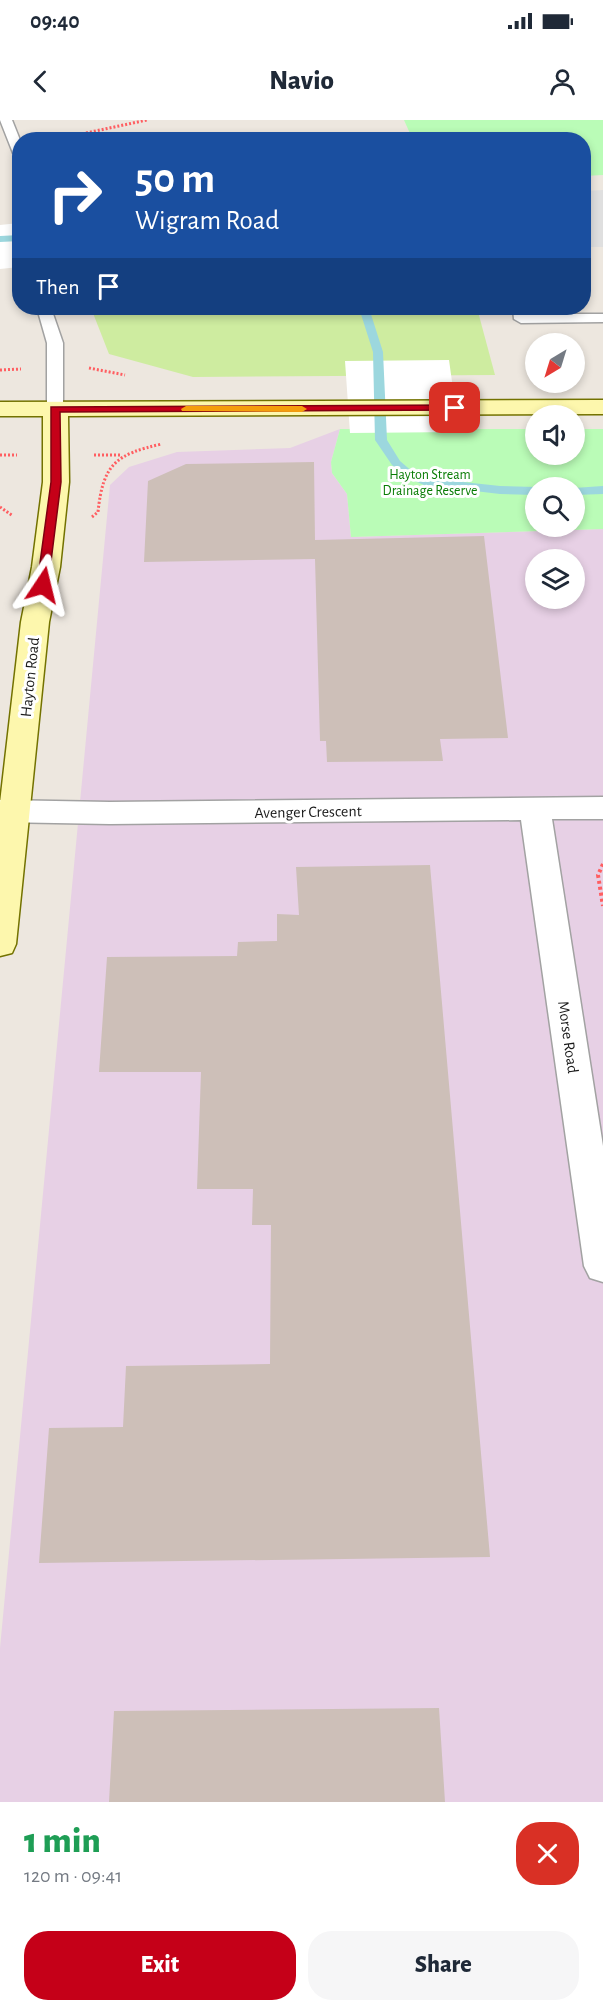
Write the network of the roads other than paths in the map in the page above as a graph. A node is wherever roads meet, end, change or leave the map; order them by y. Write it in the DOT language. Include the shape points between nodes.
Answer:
graph roads {
  1 [pos="5,120"];
  2 [pos="12,135"];
  3 [pos="46,315"];
  4 [pos="521,315"];
  5 [pos="603,318"];
  6 [pos="603,407"];
  7 [pos="55,409"];
  8 [pos="0,410"];
  9 [pos="603,808"];
  10 [pos="535,809"];
  11 [pos="7,811"];
  12 [pos="0,945"];
  13 [pos="603,1266"];
  1 -- 2 [label="lane"];
  3 -- 7 [label="lane" via="55,343"];
  4 -- 5 [label="lane" via="522,319"];
  6 -- 7 [label="street"];
  7 -- 8 [label="street"];
  7 -- 11 [label="street, Hayton Road" via="56,482 46,567"];
  9 -- 10 [label="street, Avenger Crescent"];
  10 -- 11 [label="street, Avenger Crescent"];
  10 -- 13 [label="street, Morse Road"];
  11 -- 12 [label="street, Hayton Road"];
}
